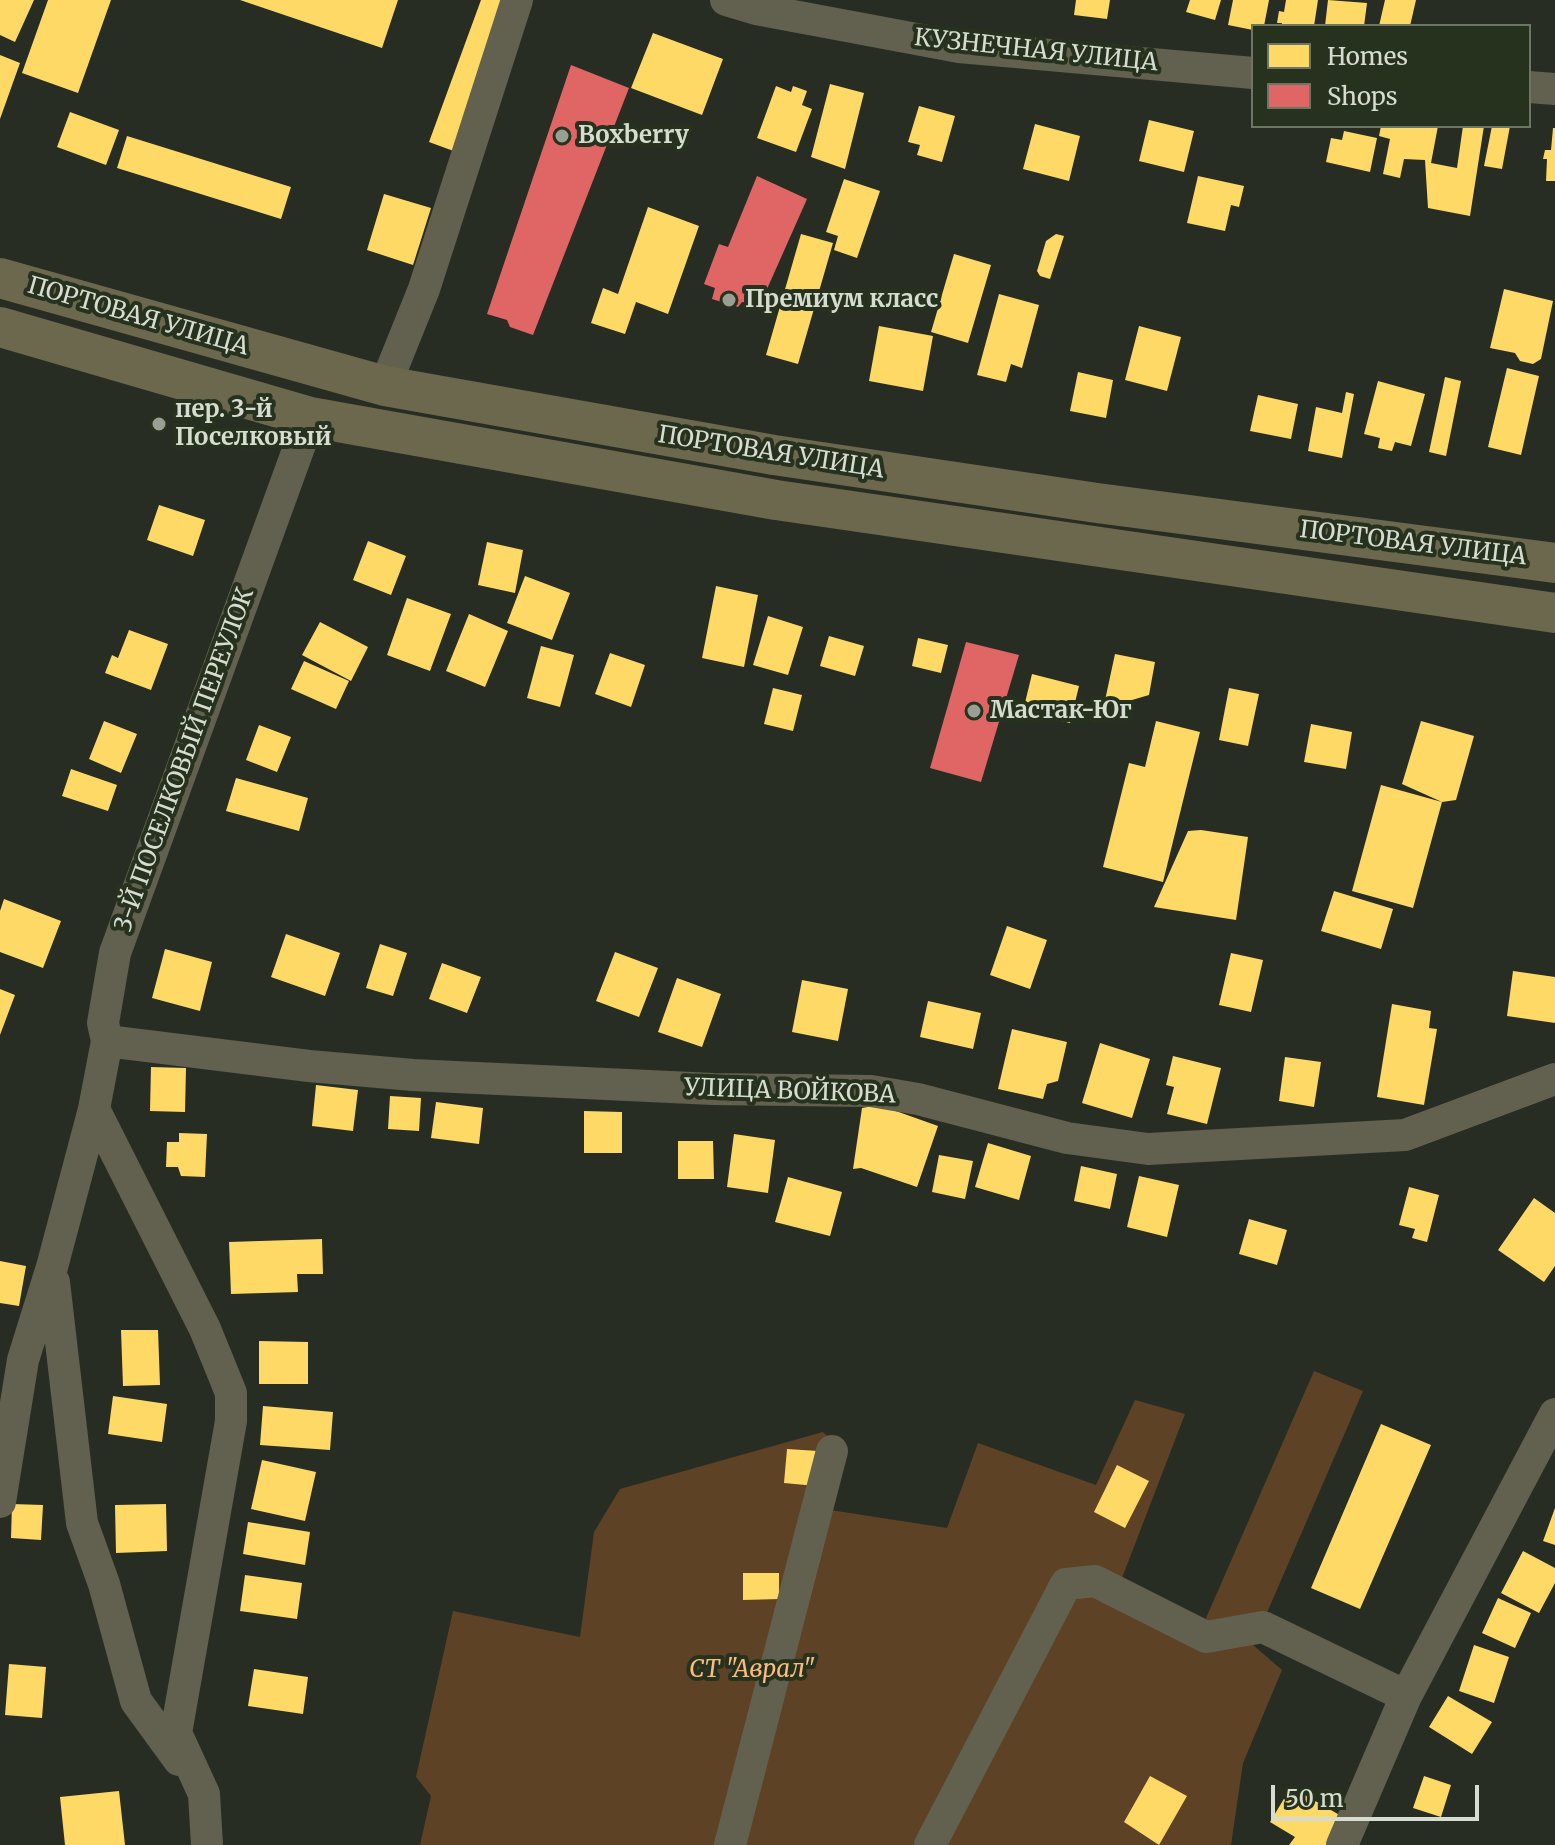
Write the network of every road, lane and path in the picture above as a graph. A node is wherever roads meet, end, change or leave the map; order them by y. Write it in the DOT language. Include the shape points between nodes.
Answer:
graph roads {
  1 [pos="517,0"];
  2 [pos="726,0"];
  3 [pos="1251,73"];
  4 [pos="1531,87"];
  5 [pos="1555,89"];
  6 [pos="0,278"];
  7 [pos="0,327"];
  8 [pos="385,386"];
  9 [pos="310,417"];
  10 [pos="1555,563"];
  11 [pos="1555,613"];
  12 [pos="107,1041"];
  13 [pos="1555,1079"];
  14 [pos="94,1109"];
  15 [pos="52,1267"];
  16 [pos="11,1357"];
  17 [pos="63,1366"];
  18 [pos="1555,1414"];
  19 [pos="832,1451"];
  20 [pos="0,1502"];
  21 [pos="1406,1696"];
  22 [pos="204,1794"];
  23 [pos="207,1845"];
  24 [pos="730,1845"];
  25 [pos="930,1845"];
  26 [pos="1342,1845"];
  1 -- 8 [label="street" via="424,289"];
  2 -- 3 [label="street, КУЗНЕЧНАЯ УЛИЦА" via="959,47"];
  4 -- 5 [label="street"];
  6 -- 8 [label="main road, ПОРТОВАЯ УЛИЦА"];
  7 -- 9 [label="main road, ПОРТОВАЯ УЛИЦА"];
  8 -- 10 [label="main road, ПОРТОВАЯ УЛИЦА" via="774,455"];
  9 -- 11 [label="main road, ПОРТОВАЯ УЛИЦА" via="776,500"];
  9 -- 12 [label="street, 3-Й ПОСЕЛКОВЫЙ ПЕРЕУЛОК" via="115,953 103,1023"];
  12 -- 13 [label="street, УЛИЦА ВОЙКОВА" via="413,1075 871,1091 1067,1138 1148,1149 1405,1135"];
  12 -- 14 [label="street, 3-Й ПОСЕЛКОВЫЙ ПЕРЕУЛОК"];
  14 -- 15 [label="street, 3-Й ПОСЕЛКОВЫЙ ПЕРЕУЛОК"];
  14 -- 22 [label="street" via="205,1329 231,1393 231,1421 176,1733"];
  15 -- 16 [label="street, 3-Й ПОСЕЛКОВЫЙ ПЕРЕУЛОК"];
  15 -- 17 [label="street, 3-Й ПОСЕЛКОВЫЙ ПЕРЕУЛОК"];
  16 -- 17 [label="street"];
  16 -- 20 [label="street, 3-Й ПОСЕЛКОВЫЙ ПЕРЕУЛОК"];
  17 -- 22 [label="street, 3-Й ПОСЕЛКОВЫЙ ПЕРЕУЛОК" via="82,1523 136,1701"];
  18 -- 21 [label="street"];
  19 -- 24 [label="street"];
  21 -- 25 [label="street" via="1263,1627 1206,1637 1095,1581 1066,1584"];
  21 -- 26 [label="street"];
  22 -- 23 [label="street"];
}
